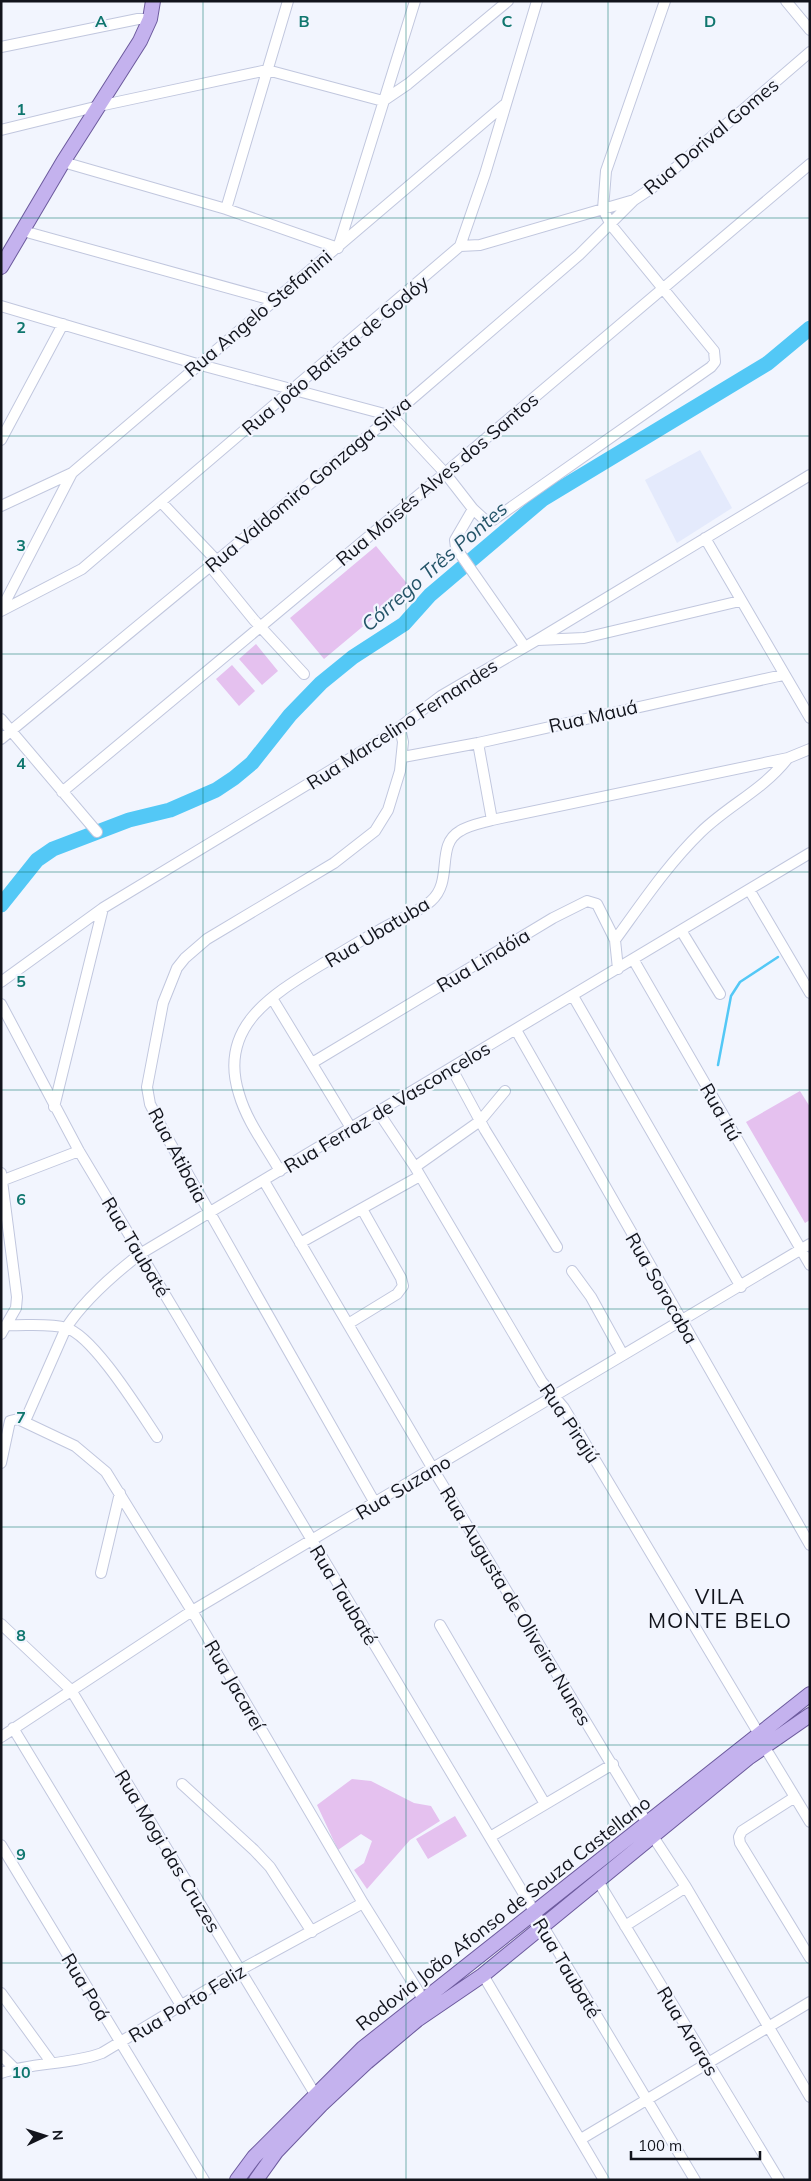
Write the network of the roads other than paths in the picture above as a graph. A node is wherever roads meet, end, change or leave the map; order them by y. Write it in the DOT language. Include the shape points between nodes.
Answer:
graph roads {
  1 [pos="153,1"];
  2 [pos="288,1"];
  3 [pos="415,1"];
  4 [pos="508,1"];
  5 [pos="537,1"];
  6 [pos="665,1"];
  7 [pos="786,1"];
  8 [pos="150,19"];
  9 [pos="810,30"];
  10 [pos="1,47"];
  11 [pos="810,52"];
  12 [pos="266,70"];
  13 [pos="383,101"];
  14 [pos="505,104"];
  15 [pos="99,106"];
  16 [pos="1,130"];
  17 [pos="63,162"];
  18 [pos="810,164"];
  19 [pos="634,200"];
  20 [pos="226,209"];
  21 [pos="603,209"];
  22 [pos="611,225"];
  23 [pos="23,231"];
  24 [pos="460,246"];
  25 [pos="338,248"];
  26 [pos="1,267"];
  27 [pos="663,288"];
  28 [pos="272,300"];
  29 [pos="1,306"];
  30 [pos="63,324"];
  31 [pos="197,364"];
  32 [pos="294,390"];
  33 [pos="392,416"];
  34 [pos="1,439"];
  35 [pos="72,473"];
  36 [pos="445,473"];
  37 [pos="810,475"];
  38 [pos="161,502"];
  39 [pos="1,506"];
  40 [pos="473,509"];
  41 [pos="705,538"];
  42 [pos="213,564"];
  43 [pos="740,601"];
  44 [pos="1,611"];
  45 [pos="260,627"];
  46 [pos="537,640"];
  47 [pos="525,647"];
  48 [pos="304,674"];
  49 [pos="783,675"];
  50 [pos="810,718"];
  51 [pos="1,719"];
  52 [pos="400,728"];
  53 [pos="11,731"];
  54 [pos="1,739"];
  55 [pos="478,743"];
  56 [pos="810,749"];
  57 [pos="403,757"];
  58 [pos="788,758"];
  59 [pos="62,792"];
  60 [pos="492,820"];
  61 [pos="97,832"];
  62 [pos="810,853"];
  63 [pos="750,891"];
  64 [pos="103,908"];
  65 [pos="682,932"];
  66 [pos="615,940"];
  67 [pos="633,959"];
  68 [pos="618,969"];
  69 [pos="1,982"];
  70 [pos="810,993"];
  71 [pos="720,994"];
  72 [pos="573,996"];
  73 [pos="272,998"];
  74 [pos="1,1004"];
  75 [pos="516,1030"];
  76 [pos="312,1063"];
  77 [pos="452,1069"];
  78 [pos="505,1091"];
  79 [pos="54,1107"];
  80 [pos="379,1113"];
  81 [pos="480,1121"];
  82 [pos="351,1128"];
  83 [pos="79,1151"];
  84 [pos="280,1171"];
  85 [pos="418,1171"];
  86 [pos="2,1178"];
  87 [pos="264,1181"];
  88 [pos="362,1209"];
  89 [pos="209,1214"];
  90 [pos="300,1243"];
  91 [pos="556,1247"];
  92 [pos="805,1247"];
  93 [pos="140,1254"];
  94 [pos="810,1265"];
  95 [pos="572,1271"];
  96 [pos="741,1287"];
  97 [pos="680,1321"];
  98 [pos="348,1324"];
  99 [pos="8,1325"];
  100 [pos="66,1328"];
  101 [pos="1,1334"];
  102 [pos="624,1355"];
  103 [pos="555,1396"];
  104 [pos="26,1421"];
  105 [pos="157,1437"];
  106 [pos="1,1463"];
  107 [pos="433,1469"];
  108 [pos="120,1493"];
  109 [pos="375,1503"];
  110 [pos="311,1540"];
  111 [pos="810,1546"];
  112 [pos="101,1573"];
  113 [pos="192,1611"];
  114 [pos="1,1624"];
  115 [pos="440,1625"];
  116 [pos="71,1690"];
  117 [pos="810,1694"];
  118 [pos="810,1714"];
  119 [pos="13,1728"];
  120 [pos="1,1737"];
  121 [pos="762,1740"];
  122 [pos="613,1764"];
  123 [pos="182,1784"];
  124 [pos="795,1797"];
  125 [pos="545,1804"];
  126 [pos="810,1822"];
  127 [pos="650,1829"];
  128 [pos="490,1837"];
  129 [pos="1,1845"];
  130 [pos="598,1881"];
  131 [pos="686,1887"];
  132 [pos="363,1903"];
  133 [pos="534,1912"];
  134 [pos="543,1926"];
  135 [pos="625,1926"];
  136 [pos="312,1932"];
  137 [pos="810,1958"];
  138 [pos="240,1970"];
  139 [pos="483,1975"];
  140 [pos="1,1993"];
  141 [pos="423,1999"];
  142 [pos="810,2002"];
  143 [pos="182,2007"];
  144 [pos="768,2026"];
  145 [pos="120,2043"];
  146 [pos="1,2056"];
  147 [pos="51,2062"];
  148 [pos="706,2063"];
  149 [pos="16,2070"];
  150 [pos="1,2074"];
  151 [pos="315,2094"];
  152 [pos="810,2097"];
  153 [pos="646,2100"];
  154 [pos="581,2139"];
  155 [pos="204,2180"];
  156 [pos="237,2180"];
  157 [pos="256,2180"];
  158 [pos="604,2180"];
  159 [pos="694,2180"];
  160 [pos="779,2180"];
  1 -- 8 [label="main road"];
  2 -- 12 [label="street"];
  3 -- 13 [label="street"];
  4 -- 13 [label="street"];
  5 -- 14 [label="street"];
  6 -- 21 [label="street" via="606,171"];
  7 -- 9 [label="street"];
  8 -- 10 [label="street"];
  8 -- 15 [label="main road"];
  11 -- 19 [label="street, Rua Dorival Gomes"];
  12 -- 13 [label="street"];
  12 -- 15 [label="street"];
  12 -- 20 [label="street"];
  13 -- 25 [label="street"];
  14 -- 24 [label="street"];
  14 -- 25 [label="street, Rua Angelo Stefanini"];
  15 -- 16 [label="street"];
  15 -- 17 [label="main road"];
  17 -- 20 [label="street"];
  17 -- 23 [label="main road"];
  18 -- 27 [label="street, Rua Moisés Alves dos Santos"];
  19 -- 21 [label="street, Rua Dorival Gomes"];
  19 -- 22 [label="street, Rua Valdomiro Gonzaga Silva"];
  20 -- 25 [label="street"];
  21 -- 22 [label="street"];
  21 -- 24 [label="street, Rua Dorival Gomes" via="480,245"];
  22 -- 27 [label="street"];
  22 -- 33 [label="street, Rua Valdomiro Gonzaga Silva"];
  23 -- 26 [label="main road"];
  23 -- 28 [label="street"];
  24 -- 32 [label="street, Rua João Batista de Godóy"];
  25 -- 28 [label="street, Rua Angelo Stefanini"];
  27 -- 36 [label="street, Rua Moisés Alves dos Santos"];
  27 -- 40 [label="street" via="714,351 716,357 711,367 493,520 484,520"];
  28 -- 31 [label="street, Rua Angelo Stefanini"];
  29 -- 30 [label="street"];
  30 -- 31 [label="street"];
  30 -- 34 [label="street"];
  31 -- 32 [label="street"];
  31 -- 35 [label="street, Rua Angelo Stefanini"];
  32 -- 33 [label="street"];
  32 -- 38 [label="street, Rua João Batista de Godóy"];
  33 -- 36 [label="street"];
  33 -- 42 [label="street, Rua Valdomiro Gonzaga Silva"];
  35 -- 39 [label="street, Rua Angelo Stefanini"];
  35 -- 44 [label="street"];
  36 -- 40 [label="street"];
  36 -- 45 [label="street, Rua Moisés Alves dos Santos"];
  37 -- 41 [label="street, Rua Marcelino Fernandes"];
  38 -- 42 [label="street"];
  38 -- 44 [label="street, Rua João Batista de Godóy" via="82,569"];
  40 -- 47 [label="street" via="454,544"];
  41 -- 43 [label="street"];
  41 -- 46 [label="street, Rua Marcelino Fernandes"];
  42 -- 45 [label="street"];
  42 -- 53 [label="street, Rua Valdomiro Gonzaga Silva"];
  43 -- 46 [label="street" via="584,638"];
  43 -- 49 [label="street"];
  45 -- 48 [label="street"];
  45 -- 59 [label="street, Rua Moisés Alves dos Santos"];
  46 -- 47 [label="street, Rua Marcelino Fernandes"];
  47 -- 52 [label="street, Rua Marcelino Fernandes" via="441,696"];
  49 -- 50 [label="street"];
  49 -- 55 [label="street, Rua Mauá"];
  51 -- 53 [label="street"];
  52 -- 57 [label="street, Rua Atibaia"];
  52 -- 64 [label="street, Rua Marcelino Fernandes"];
  53 -- 54 [label="street, Rua Valdomiro Gonzaga Silva"];
  53 -- 59 [label="street"];
  55 -- 57 [label="street, Rua Mauá"];
  55 -- 60 [label="street"];
  56 -- 58 [label="street, Rua Ubatuba"];
  57 -- 89 [label="street, Rua Atibaia" via="388,810 375,831 334,863 207,939 177,968 163,1003 147,1087 150,1104"];
  58 -- 60 [label="street, Rua Ubatuba"];
  58 -- 66 [label="street" via="769,781 700,832 664,873"];
  59 -- 61 [label="street"];
  60 -- 73 [label="street, Rua Ubatuba" via="459,831 450,839 443,884 430,902 376,931"];
  62 -- 63 [label="street, Rua Ferraz de Vasconcelos"];
  63 -- 65 [label="street, Rua Ferraz de Vasconcelos"];
  63 -- 70 [label="street"];
  64 -- 69 [label="street, Rua Marcelino Fernandes"];
  64 -- 79 [label="street"];
  65 -- 67 [label="street, Rua Ferraz de Vasconcelos"];
  65 -- 71 [label="street"];
  66 -- 68 [label="street, Rua Lindóia"];
  66 -- 76 [label="street, Rua Lindóia" via="597,904 587,901 553,918"];
  67 -- 68 [label="street, Rua Ferraz de Vasconcelos"];
  67 -- 92 [label="street, Rua Itú"];
  68 -- 72 [label="street, Rua Ferraz de Vasconcelos"];
  72 -- 75 [label="street, Rua Ferraz de Vasconcelos"];
  72 -- 96 [label="street"];
  73 -- 76 [label="street"];
  73 -- 84 [label="street, Rua Ubatuba" via="250,1018 233,1061 239,1094 248,1118"];
  74 -- 79 [label="street, Rua Taubaté"];
  75 -- 77 [label="street, Rua Ferraz de Vasconcelos"];
  75 -- 97 [label="street, Rua Sorocaba"];
  76 -- 82 [label="street"];
  77 -- 80 [label="street, Rua Ferraz de Vasconcelos"];
  77 -- 81 [label="street"];
  78 -- 81 [label="street"];
  79 -- 83 [label="street, Rua Taubaté"];
  80 -- 82 [label="street, Rua Ferraz de Vasconcelos"];
  80 -- 85 [label="street, Rua Pirajú"];
  81 -- 85 [label="street"];
  81 -- 91 [label="street"];
  82 -- 84 [label="street, Rua Ferraz de Vasconcelos"];
  83 -- 86 [label="street"];
  83 -- 93 [label="street, Rua Taubaté"];
  84 -- 87 [label="street, Rua Ferraz de Vasconcelos"];
  85 -- 88 [label="street"];
  85 -- 103 [label="street, Rua Pirajú" via="542,1382"];
  86 -- 99 [label="street" via="17,1296 16,1308"];
  87 -- 89 [label="street, Rua Ferraz de Vasconcelos"];
  87 -- 90 [label="street, Rua Augusta de Oliveira Nunes"];
  88 -- 90 [label="street"];
  88 -- 98 [label="street" via="404,1286 397,1294"];
  89 -- 93 [label="street, Rua Ferraz de Vasconcelos"];
  89 -- 109 [label="street, Rua Atibaia"];
  90 -- 98 [label="street, Rua Augusta de Oliveira Nunes"];
  92 -- 94 [label="street, Rua Itú"];
  92 -- 96 [label="street, Rua Suzano"];
  93 -- 100 [label="street, Rua Ferraz de Vasconcelos" via="94,1295"];
  93 -- 110 [label="street, Rua Taubaté"];
  95 -- 102 [label="street"];
  96 -- 97 [label="street, Rua Suzano"];
  97 -- 102 [label="street, Rua Suzano"];
  97 -- 111 [label="street, Rua Sorocaba"];
  98 -- 107 [label="street, Rua Augusta de Oliveira Nunes"];
  99 -- 100 [label="street"];
  99 -- 101 [label="street"];
  100 -- 104 [label="street, Rua Ferraz de Vasconcelos"];
  100 -- 105 [label="street" via="78,1335 110,1369"];
  102 -- 103 [label="street, Rua Suzano"];
  103 -- 107 [label="street, Rua Suzano"];
  103 -- 121 [label="street, Rua Pirajú"];
  104 -- 106 [label="street" via="10,1421"];
  104 -- 108 [label="street, Rua Jacareí" via="75,1446 106,1472"];
  107 -- 109 [label="street, Rua Suzano"];
  107 -- 122 [label="street, Rua Augusta de Oliveira Nunes"];
  108 -- 112 [label="street"];
  108 -- 113 [label="street, Rua Jacareí"];
  109 -- 110 [label="street, Rua Suzano"];
  110 -- 113 [label="street, Rua Suzano"];
  110 -- 128 [label="street, Rua Taubaté"];
  113 -- 116 [label="street, Rua Suzano"];
  113 -- 132 [label="street, Rua Jacareí"];
  114 -- 116 [label="street, Rua Mogi das Cruzes"];
  115 -- 125 [label="street"];
  116 -- 119 [label="street, Rua Suzano"];
  116 -- 138 [label="street, Rua Mogi das Cruzes"];
  117 -- 121 [label="main road, Rodovia João Afonso de Souza Castellano"];
  118 -- 121 [label="main road, Rodovia João Afonso de Souza Castellano"];
  119 -- 120 [label="street, Rua Suzano"];
  119 -- 143 [label="street"];
  121 -- 124 [label="street, Rua Pirajú"];
  121 -- 127 [label="main road, Rodovia João Afonso de Souza Castellano"];
  122 -- 125 [label="street"];
  122 -- 127 [label="street, Rua Augusta de Oliveira Nunes"];
  123 -- 136 [label="street" via="270,1867"];
  124 -- 126 [label="street, Rua Pirajú"];
  124 -- 137 [label="street" via="742,1830 739,1837"];
  125 -- 128 [label="street"];
  127 -- 130 [label="main road, Rodovia João Afonso de Souza Castellano"];
  127 -- 131 [label="street, Rua Augusta de Oliveira Nunes"];
  127 -- 133 [label="main road, Rodovia João Afonso de Souza Castellano"];
  128 -- 133 [label="street, Rua Taubaté"];
  129 -- 145 [label="street, Rua Poá"];
  130 -- 134 [label="main road, Rodovia João Afonso de Souza Castellano"];
  130 -- 135 [label="street, Rua Araras"];
  131 -- 135 [label="street"];
  131 -- 144 [label="street, Rua Augusta de Oliveira Nunes"];
  132 -- 136 [label="street, Rua Porto Feliz"];
  132 -- 141 [label="street, Rua Jacareí"];
  133 -- 134 [label="street, Rua Taubaté"];
  133 -- 141 [label="main road, Rodovia João Afonso de Souza Castellano"];
  134 -- 139 [label="main road, Rodovia João Afonso de Souza Castellano"];
  134 -- 153 [label="street, Rua Taubaté"];
  135 -- 148 [label="street, Rua Araras"];
  136 -- 138 [label="street, Rua Porto Feliz"];
  138 -- 143 [label="street, Rua Porto Feliz"];
  138 -- 151 [label="street, Rua Mogi das Cruzes"];
  139 -- 154 [label="street"];
  139 -- 157 [label="main road, Rodovia João Afonso de Souza Castellano" via="417,2020 367,2062 287,2140"];
  140 -- 147 [label="street"];
  141 -- 151 [label="main road, Rodovia João Afonso de Souza Castellano" via="363,2048"];
  142 -- 144 [label="street"];
  143 -- 145 [label="street, Rua Porto Feliz"];
  144 -- 148 [label="street"];
  144 -- 152 [label="street, Rua Augusta de Oliveira Nunes"];
  145 -- 147 [label="street, Rua Porto Feliz" via="90,2058"];
  145 -- 155 [label="street, Rua Poá"];
  146 -- 149 [label="street"];
  147 -- 149 [label="street, Rua Porto Feliz"];
  148 -- 153 [label="street"];
  148 -- 160 [label="street, Rua Araras"];
  149 -- 150 [label="street, Rua Porto Feliz"];
  151 -- 156 [label="main road, Rodovia João Afonso de Souza Castellano" via="254,2157"];
  153 -- 154 [label="street"];
  153 -- 159 [label="street, Rua Taubaté"];
  154 -- 158 [label="street"];
}
